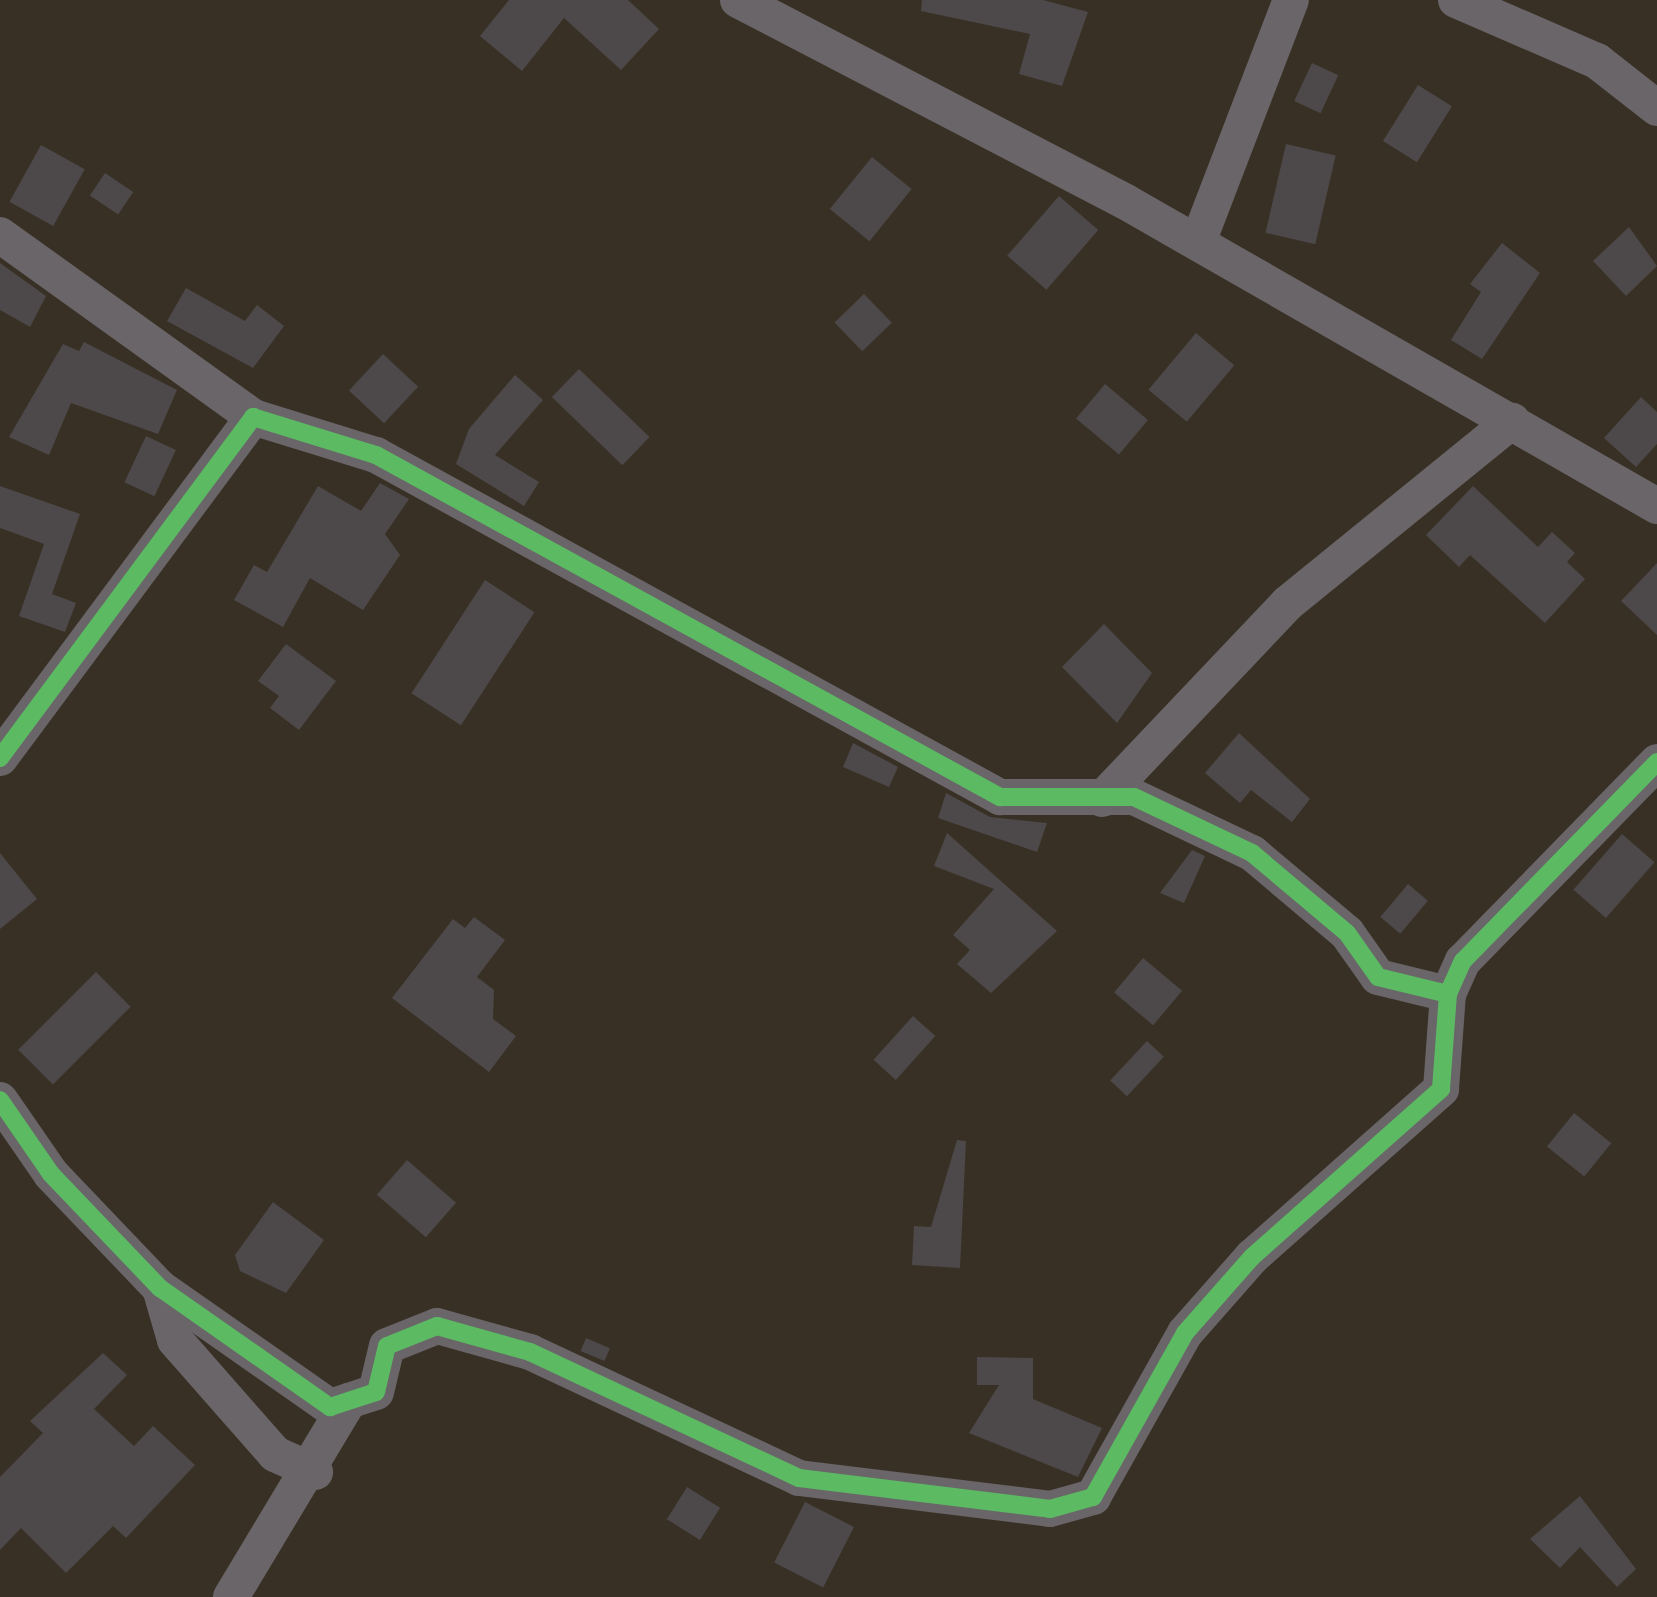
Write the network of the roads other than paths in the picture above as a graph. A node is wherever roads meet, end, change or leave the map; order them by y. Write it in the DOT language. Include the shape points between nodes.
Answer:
graph roads {
  1 [pos="738,0"];
  2 [pos="1291,0"];
  3 [pos="1456,0"];
  4 [pos="1657,108"];
  5 [pos="0,235"];
  6 [pos="1198,242"];
  7 [pos="253,417"];
  8 [pos="1512,421"];
  9 [pos="1657,506"];
  10 [pos="0,758"];
  11 [pos="1657,762"];
  12 [pos="1102,799"];
  13 [pos="1448,994"];
  14 [pos="0,1100"];
  15 [pos="160,1288"];
  16 [pos="349,1401"];
  17 [pos="315,1472"];
  18 [pos="231,1597"];
  1 -- 6 [label="street"];
  2 -- 6 [label="street"];
  3 -- 4 [label="street" via="1597,62"];
  5 -- 7 [label="street"];
  6 -- 8 [label="street"];
  7 -- 10 [label="street"];
  7 -- 12 [label="street" via="376,455 1000,797"];
  8 -- 9 [label="street"];
  8 -- 12 [label="street" via="1288,603"];
  11 -- 13 [label="street" via="1462,961"];
  12 -- 13 [label="street" via="1134,797 1252,853 1347,933 1378,977"];
  13 -- 16 [label="street" via="1441,1089 1252,1257 1185,1334 1093,1497 1049,1509 799,1478 530,1352 437,1326 387,1346 376,1392"];
  14 -- 15 [label="street" via="51,1174"];
  15 -- 16 [label="street" via="330,1407"];
  15 -- 17 [label="street" via="176,1340 275,1454"];
  16 -- 17 [label="street"];
  17 -- 18 [label="street"];
}
